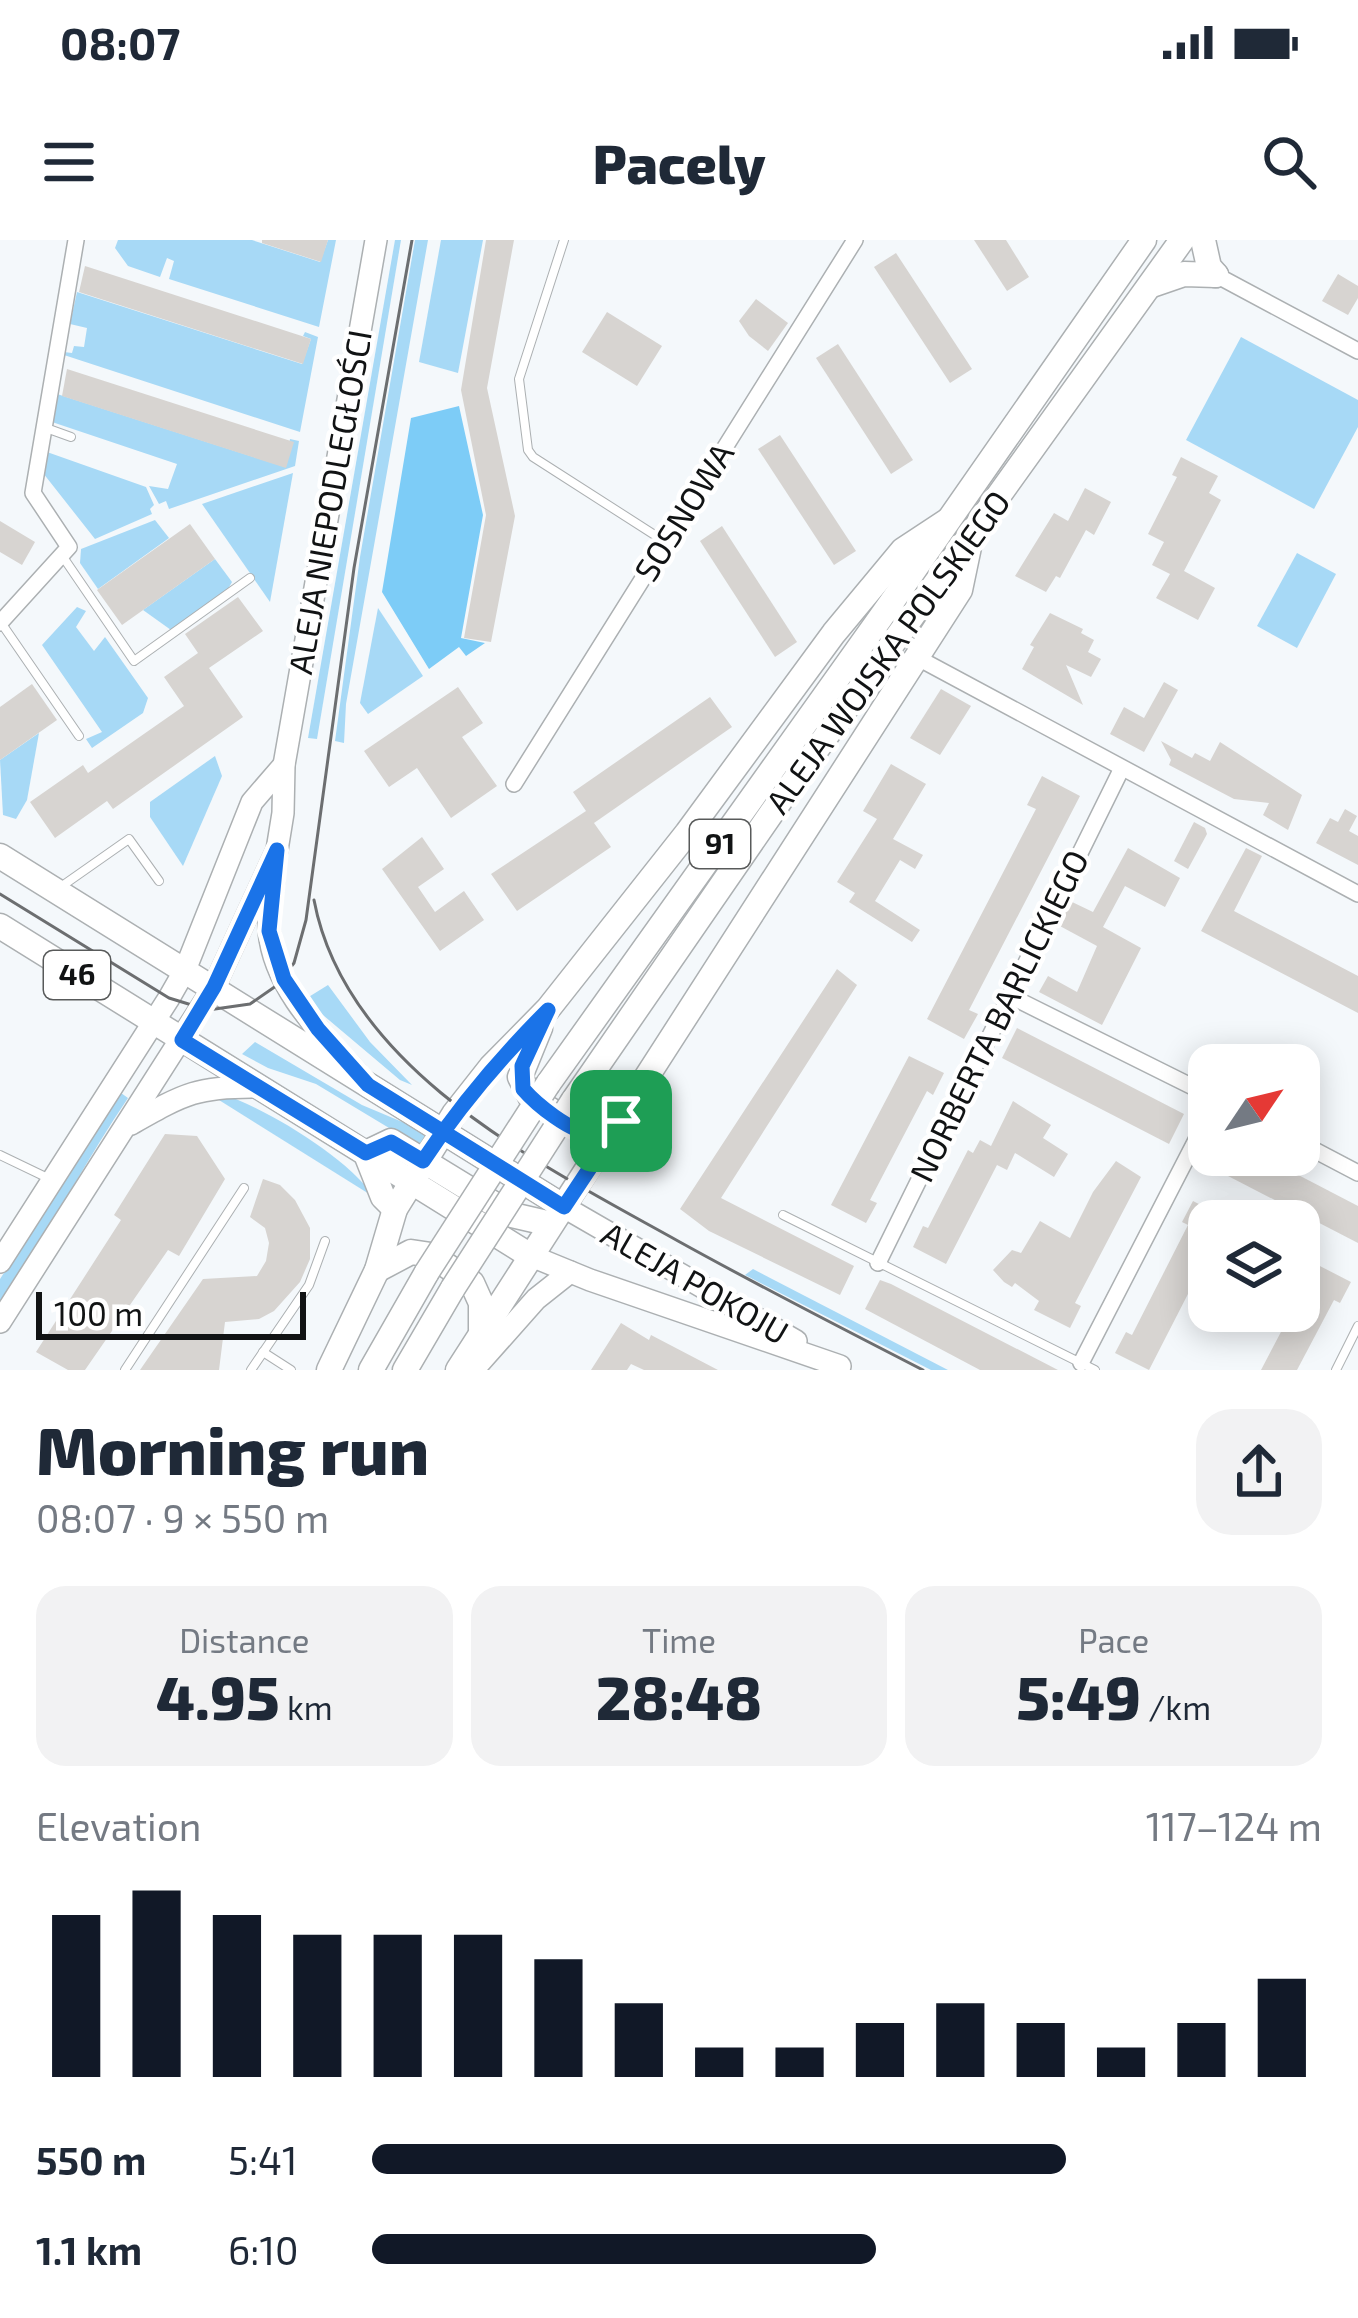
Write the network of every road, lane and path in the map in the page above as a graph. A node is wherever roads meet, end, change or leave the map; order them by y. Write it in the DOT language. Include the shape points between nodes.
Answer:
graph roads {
  1 [pos="76,240"];
  2 [pos="376,240"];
  3 [pos="564,240"];
  4 [pos="855,240"];
  5 [pos="1182,240"];
  6 [pos="1203,240"];
  7 [pos="1133,247"];
  8 [pos="1216,274"];
  9 [pos="1152,285"];
  10 [pos="1358,350"];
  11 [pos="44,428"];
  12 [pos="71,437"];
  13 [pos="947,521"];
  14 [pos="970,539"];
  15 [pos="666,542"];
  16 [pos="62,555"];
  17 [pos="250,578"];
  18 [pos="0,623"];
  19 [pos="916,657"];
  20 [pos="80,736"];
  21 [pos="284,765"];
  22 [pos="1121,770"];
  23 [pos="514,784"];
  24 [pos="277,850"];
  25 [pos="0,856"];
  26 [pos="159,881"];
  27 [pos="56,890"];
  28 [pos="1358,894"];
  29 [pos="0,926"];
  30 [pos="185,970"];
  31 [pos="214,987"];
  32 [pos="1010,996"];
  33 [pos="548,1010"];
  34 [pos="154,1023"];
  35 [pos="182,1040"];
  36 [pos="368,1085"];
  37 [pos="1188,1085"];
  38 [pos="260,1087"];
  39 [pos="621,1121"];
  40 [pos="125,1127"];
  41 [pos="443,1130"];
  42 [pos="366,1153"];
  43 [pos="1320,1153"];
  44 [pos="0,1155"];
  45 [pos="1188,1159"];
  46 [pos="416,1172"];
  47 [pos="1358,1173"];
  48 [pos="53,1180"];
  49 [pos="244,1188"];
  50 [pos="395,1209"];
  51 [pos="558,1215"];
  52 [pos="783,1215"];
  53 [pos="325,1241"];
  54 [pos="529,1255"];
  55 [pos="0,1262"];
  56 [pos="878,1262"];
  57 [pos="377,1270"];
  58 [pos="570,1272"];
  59 [pos="0,1322"];
  60 [pos="1358,1326"];
  61 [pos="481,1331"];
  62 [pos="263,1352"];
  63 [pos="1088,1366"];
  64 [pos="844,1368"];
  65 [pos="125,1370"];
  66 [pos="251,1370"];
  67 [pos="291,1370"];
  68 [pos="329,1370"];
  69 [pos="370,1370"];
  70 [pos="405,1370"];
  71 [pos="458,1370"];
  72 [pos="472,1370"];
  73 [pos="1336,1370"];
  1 -- 11 [label="street"];
  2 -- 21 [label="street, ALEJA NIEPODLEGŁOŚCI"];
  3 -- 15 [label="lane" via="519,379 528,450"];
  4 -- 15 [label="street, SOSNOWA"];
  5 -- 9 [label="main road, ALEJA WOJSKA POLSKIEGO / 91"];
  6 -- 8 [label="main road"];
  7 -- 13 [label="main road, ALEJA WOJSKA POLSKIEGO / 91"];
  8 -- 9 [label="main road"];
  8 -- 10 [label="street"];
  9 -- 14 [label="main road, ALEJA WOJSKA POLSKIEGO / 91"];
  11 -- 12 [label="lane"];
  11 -- 16 [label="street" via="33,494 69,547"];
  13 -- 33 [label="main road" via="903,550 834,633"];
  13 -- 69 [label="main road, ALEJA WOJSKA POLSKIEGO / 91, bridge" via="548,1084"];
  14 -- 19 [label="main road, ALEJA WOJSKA POLSKIEGO" via="960,590"];
  14 -- 70 [label="main road, ALEJA WOJSKA POLSKIEGO / 91, bridge" via="573,1101"];
  15 -- 23 [label="street, SOSNOWA"];
  16 -- 17 [label="lane" via="134,662"];
  16 -- 18 [label="street"];
  18 -- 20 [label="lane"];
  19 -- 22 [label="street"];
  19 -- 39 [label="main road, ALEJA WOJSKA POLSKIEGO"];
  21 -- 24 [label="street, ALEJA NIEPODLEGŁOŚCI"];
  21 -- 30 [label="street, ALEJA NIEPODLEGŁOŚCI" via="252,802"];
  22 -- 28 [label="street"];
  22 -- 32 [label="street, NORBERTA BARLICKIEGO"];
  24 -- 31 [label="street, ALEJA NIEPODLEGŁOŚCI"];
  24 -- 36 [label="street" via="269,931 278,965 298,1004"];
  25 -- 27 [label="main road, 46"];
  26 -- 27 [label="lane" via="129,839"];
  27 -- 30 [label="main road, 46"];
  29 -- 34 [label="main road, 46"];
  30 -- 31 [label="main road, ALEJA POKOJU / 46"];
  30 -- 34 [label="street, ALEJA NIEPODLEGŁOŚCI"];
  31 -- 35 [label="street, ALEJA NIEPODLEGŁOŚCI"];
  31 -- 36 [label="main road, ALEJA POKOJU / 46"];
  32 -- 37 [label="street"];
  32 -- 56 [label="street, NORBERTA BARLICKIEGO"];
  33 -- 39 [label="main road" via="522,1066 523,1089 588,1133"];
  33 -- 41 [label="main road"];
  34 -- 35 [label="main road, 46"];
  34 -- 48 [label="street, ALEJA NIEPODLEGŁOŚCI"];
  35 -- 38 [label="main road, ALEJA POKOJU / 46"];
  35 -- 40 [label="street, ALEJA NIEPODLEGŁOŚCI"];
  36 -- 41 [label="main road, ALEJA POKOJU / 46"];
  38 -- 40 [label="street" via="183,1093"];
  38 -- 42 [label="main road, ALEJA POKOJU / 46"];
  39 -- 51 [label="main road, ALEJA WOJSKA POLSKIEGO"];
  40 -- 59 [label="street, ALEJA NIEPODLEGŁOŚCI"];
  41 -- 46 [label="main road"];
  41 -- 51 [label="main road, ALEJA POKOJU / 46"];
  42 -- 46 [label="main road, ALEJA POKOJU"];
  42 -- 50 [label="main road"];
  43 -- 47 [label="street"];
  44 -- 48 [label="lane"];
  45 -- 63 [label="street"];
  46 -- 50 [label="main road"];
  46 -- 51 [label="main road" via="512,1215"];
  46 -- 54 [label="main road, ALEJA POKOJU"];
  48 -- 55 [label="street, ALEJA NIEPODLEGŁOŚCI"];
  49 -- 65 [label="lane"];
  50 -- 57 [label="main road"];
  51 -- 54 [label="main road, ALEJA WOJSKA POLSKIEGO"];
  51 -- 64 [label="street, ALEJA POKOJU"];
  52 -- 56 [label="lane"];
  53 -- 62 [label="lane" via="309,1286"];
  54 -- 58 [label="street, ALEJA POKOJU"];
  54 -- 61 [label="main road, ALEJA WOJSKA POLSKIEGO"];
  56 -- 63 [label="lane"];
  57 -- 61 [label="main road" via="411,1252 431,1255 472,1282"];
  57 -- 68 [label="main road"];
  58 -- 64 [label="street, ALEJA POKOJU"];
  58 -- 72 [label="street"];
  60 -- 73 [label="lane"];
  61 -- 71 [label="main road, ALEJA WOJSKA POLSKIEGO"];
  62 -- 66 [label="lane"];
  62 -- 67 [label="lane"];
}
